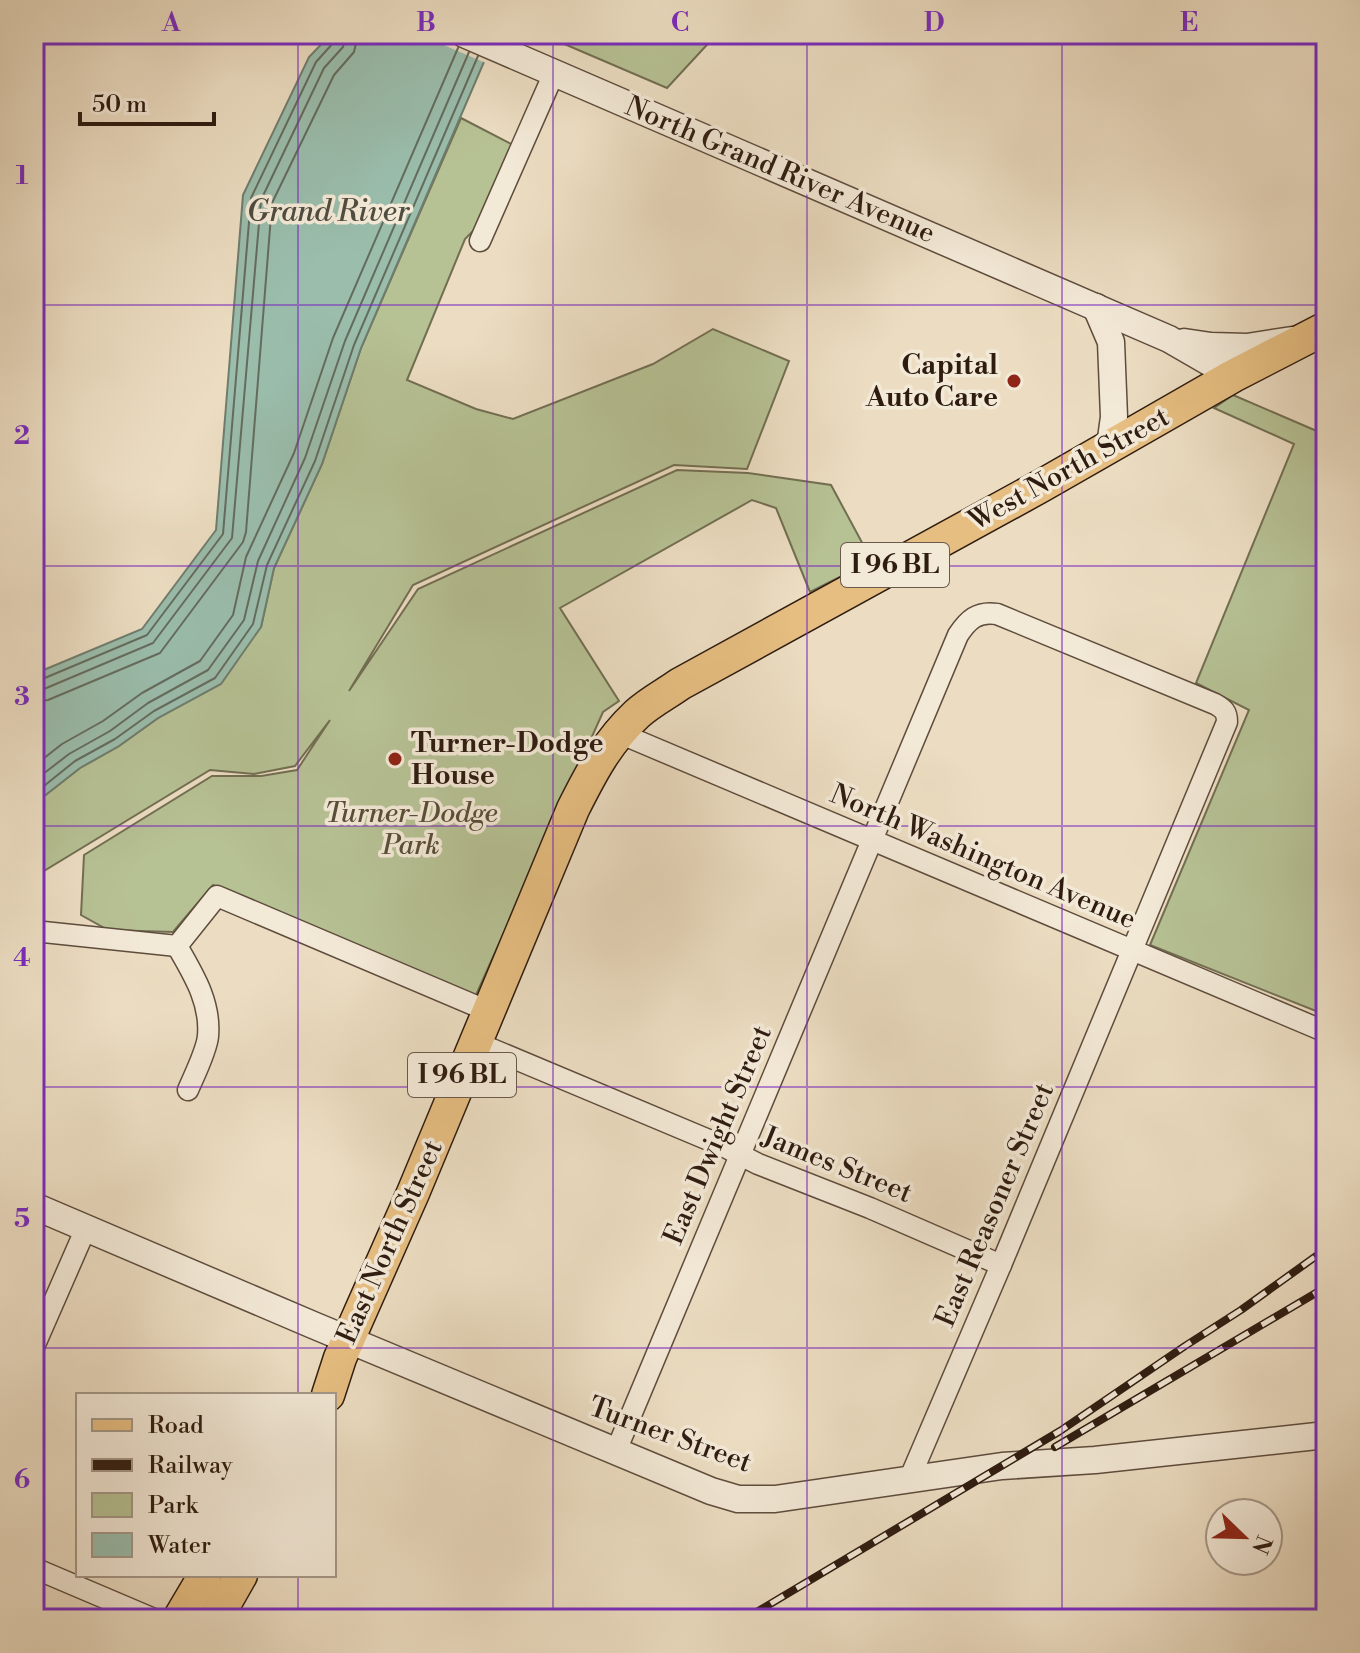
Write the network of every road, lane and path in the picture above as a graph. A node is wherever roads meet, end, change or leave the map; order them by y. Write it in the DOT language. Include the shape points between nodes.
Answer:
graph roads {
  1 [pos="464,34"];
  2 [pos="543,68"];
  3 [pos="480,241"];
  4 [pos="1096,307"];
  5 [pos="1316,333"];
  6 [pos="1169,339"];
  7 [pos="1233,376"];
  8 [pos="1110,446"];
  9 [pos="1227,714"];
  10 [pos="619,733"];
  11 [pos="872,841"];
  12 [pos="34,931"];
  13 [pos="177,946"];
  14 [pos="1132,951"];
  15 [pos="488,1011"];
  16 [pos="1326,1032"];
  17 [pos="475,1042"];
  18 [pos="188,1090"];
  19 [pos="740,1155"];
  20 [pos="34,1206"];
  21 [pos="86,1228"];
  22 [pos="1001,1265"];
  23 [pos="34,1347"];
  24 [pos="344,1348"];
  25 [pos="313,1393"];
  26 [pos="329,1393"];
  27 [pos="1326,1435"];
  28 [pos="616,1451"];
  29 [pos="909,1480"];
  30 [pos="34,1568"];
  31 [pos="204,1577"];
  32 [pos="242,1577"];
  33 [pos="242,1577"];
  34 [pos="154,1619"];
  35 [pos="179,1619"];
  36 [pos="216,1619"];
  37 [pos="228,1619"];
  1 -- 2 [label="street, North Grand River Avenue"];
  2 -- 3 [label="street"];
  2 -- 4 [label="street, North Grand River Avenue"];
  4 -- 6 [label="street, North Grand River Avenue"];
  4 -- 8 [label="street" via="1111,342"];
  5 -- 6 [label="street" via="1247,347"];
  5 -- 7 [label="main road, I 96 BL"];
  6 -- 7 [label="street, North Grand River Avenue"];
  7 -- 8 [label="main road, West North Street / I 96 BL"];
  8 -- 10 [label="main road, West North Street / I 96 BL" via="680,684"];
  9 -- 11 [label="street, East Dwight Street" via="1215,704 997,614 975,615 958,635"];
  9 -- 14 [label="street, East Reasoner Street"];
  10 -- 11 [label="street, North Washington Avenue"];
  10 -- 15 [label="main road, East North Street / I 96 BL" via="593,766"];
  11 -- 14 [label="street, North Washington Avenue"];
  11 -- 19 [label="street, East Dwight Street"];
  12 -- 13 [label="street"];
  13 -- 15 [label="street" via="217,896"];
  13 -- 18 [label="street" via="201,989 207,1014 208,1038"];
  14 -- 16 [label="street, North Washington Avenue"];
  14 -- 22 [label="street, East Reasoner Street"];
  15 -- 17 [label="main road, East North Street / I 96 BL"];
  17 -- 19 [label="street, James Street"];
  17 -- 24 [label="main road, East North Street / I 96 BL"];
  19 -- 22 [label="street, James Street"];
  19 -- 28 [label="street, East Dwight Street"];
  20 -- 21 [label="street, Turner Street"];
  21 -- 23 [label="street"];
  21 -- 24 [label="street, Turner Street"];
  22 -- 29 [label="street, East Reasoner Street"];
  24 -- 25 [label="main road, East North Street / I 96 BL"];
  24 -- 26 [label="main road, East North Street / I 96 BL"];
  24 -- 28 [label="street, Turner Street"];
  27 -- 29 [label="street, Turner Street"];
  28 -- 29 [label="street, Turner Street" via="738,1499 775,1499"];
  30 -- 34 [label="street"];
  31 -- 35 [label="main road"];
  32 -- 36 [label="main road"];
  33 -- 37 [label="street"];
}
